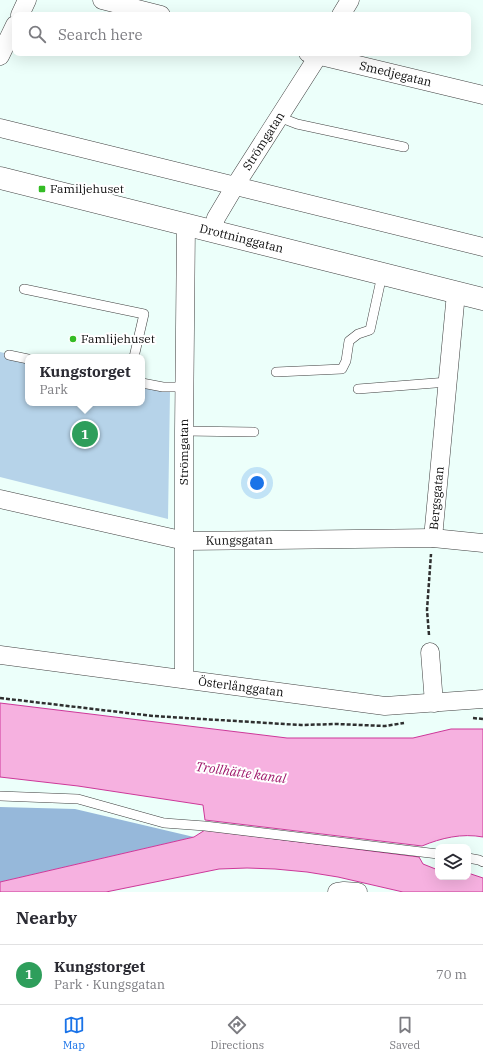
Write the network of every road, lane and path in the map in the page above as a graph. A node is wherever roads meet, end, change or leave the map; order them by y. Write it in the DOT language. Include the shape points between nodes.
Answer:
graph roads {
  1 [pos="27,0"];
  2 [pos="102,0"];
  3 [pos="350,0"];
  4 [pos="21,12"];
  5 [pos="149,12"];
  6 [pos="343,12"];
  7 [pos="12,31"];
  8 [pos="0,56"];
  9 [pos="314,56"];
  10 [pos="323,56"];
  11 [pos="483,95"];
  12 [pos="279,117"];
  13 [pos="0,128"];
  14 [pos="404,147"];
  15 [pos="0,178"];
  16 [pos="235,186"];
  17 [pos="186,225"];
  18 [pos="212,232"];
  19 [pos="483,247"];
  20 [pos="382,275"];
  21 [pos="24,289"];
  22 [pos="456,293"];
  23 [pos="483,300"];
  24 [pos="135,354"];
  25 [pos="9,356"];
  26 [pos="25,359"];
  27 [pos="276,372"];
  28 [pos="448,382"];
  29 [pos="145,384"];
  30 [pos="185,387"];
  31 [pos="358,390"];
  32 [pos="184,431"];
  33 [pos="254,432"];
  34 [pos="0,499"];
  35 [pos="433,538"];
  36 [pos="185,541"];
  37 [pos="483,544"];
  38 [pos="430,652"];
  39 [pos="0,655"];
  40 [pos="184,679"];
  41 [pos="0,698"];
  42 [pos="483,699"];
  43 [pos="434,703"];
  44 [pos="411,723"];
  45 [pos="0,796"];
  46 [pos="435,854"];
  47 [pos="471,859"];
  48 [pos="483,862"];
  49 [pos="337,892"];
  50 [pos="358,892"];
  1 -- 4 [label="street"];
  2 -- 5 [label="street"];
  3 -- 6 [label="street"];
  7 -- 8 [label="street"];
  9 -- 12 [label="street, Strömgatan"];
  10 -- 11 [label="street, Smedjegatan"];
  12 -- 14 [label="lane" via="297,124"];
  12 -- 16 [label="street, Strömgatan"];
  13 -- 16 [label="street"];
  15 -- 17 [label="street, Drottninggatan"];
  16 -- 18 [label="street, Strömgatan" via="216,218"];
  16 -- 19 [label="street"];
  17 -- 18 [label="street, Drottninggatan"];
  17 -- 30 [label="street, Strömgatan"];
  18 -- 20 [label="street, Drottninggatan"];
  20 -- 22 [label="street, Drottninggatan"];
  20 -- 27 [label="lane" via="370,330 358,334 349,342 342,369"];
  21 -- 24 [label="lane" via="144,314"];
  22 -- 23 [label="street, Drottninggatan"];
  22 -- 28 [label="street, Bergsgatan"];
  25 -- 26 [label="lane"];
  28 -- 31 [label="lane"];
  28 -- 35 [label="street, Bergsgatan"];
  29 -- 30 [label="lane"];
  30 -- 32 [label="street, Strömgatan"];
  32 -- 33 [label="lane"];
  32 -- 36 [label="street, Strömgatan"];
  34 -- 36 [label="street, Kungsgatan"];
  35 -- 36 [label="street, Kungsgatan"];
  35 -- 37 [label="street, Kungsgatan"];
  35 -- 38 [label="path, Bergsgatan" via="427,610"];
  36 -- 40 [label="street, Strömgatan"];
  38 -- 43 [label="street"];
  39 -- 40 [label="street, Österlånggatan"];
  40 -- 43 [label="street, Österlånggatan" via="386,706"];
  41 -- 44 [label="path" via="153,716 300,726 385,726"];
  42 -- 43 [label="street, Österlånggatan"];
  45 -- 46 [label="lane" via="78,799 164,823"];
  47 -- 48 [label="lane"];
  49 -- 50 [label="street"];
}
